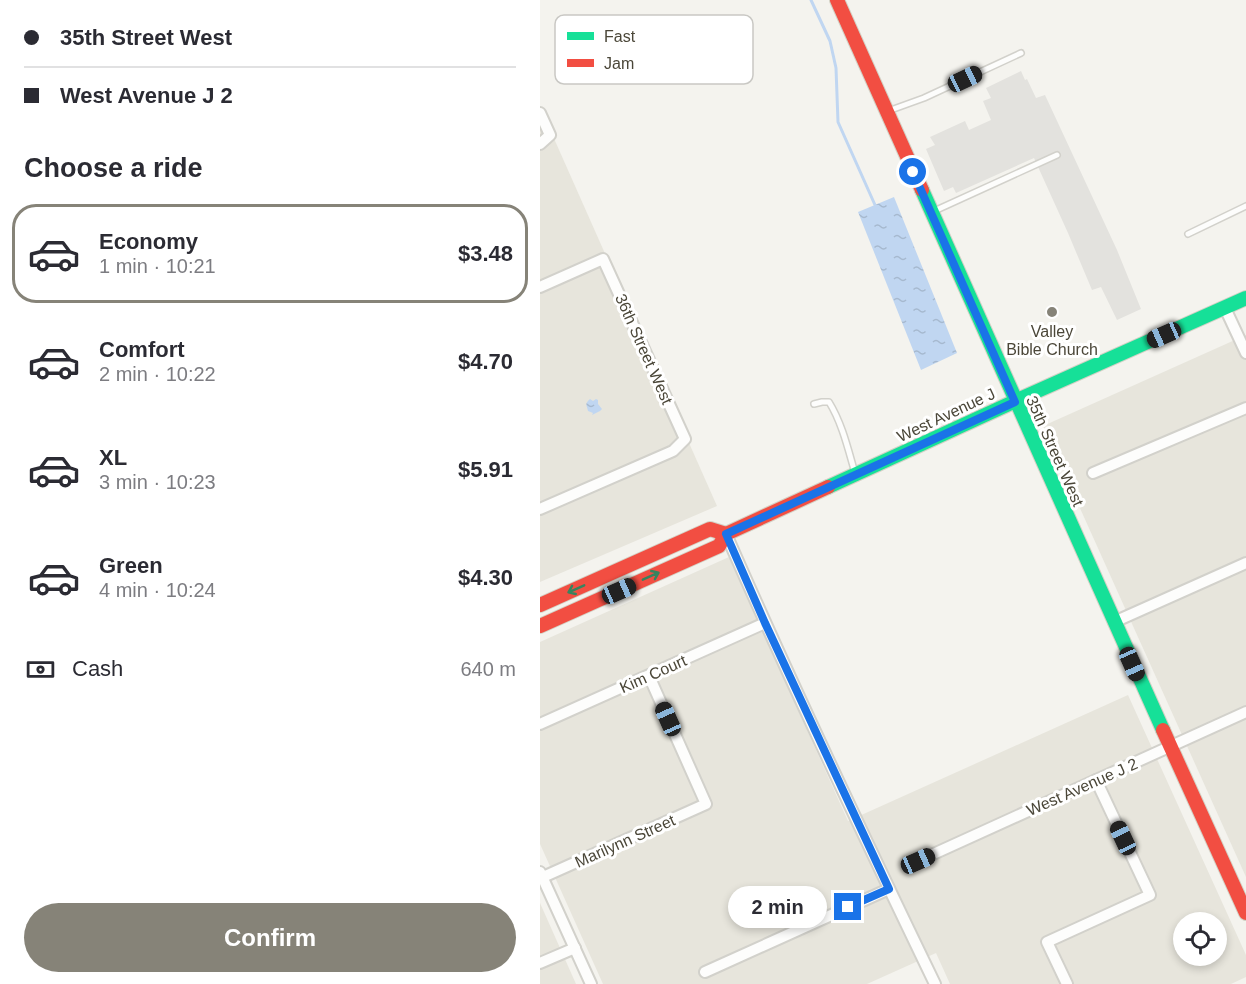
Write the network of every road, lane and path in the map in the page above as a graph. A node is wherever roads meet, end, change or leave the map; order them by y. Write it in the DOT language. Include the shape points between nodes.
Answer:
graph roads {
  1 [pos="837,0"];
  2 [pos="1021,53"];
  3 [pos="886,111"];
  4 [pos="540,113"];
  5 [pos="540,144"];
  6 [pos="1057,155"];
  7 [pos="1246,206"];
  8 [pos="931,212"];
  9 [pos="1188,234"];
  10 [pos="540,288"];
  11 [pos="1246,298"];
  12 [pos="1225,308"];
  13 [pos="1246,353"];
  14 [pos="1015,402"];
  15 [pos="814,404"];
  16 [pos="1246,408"];
  17 [pos="1093,473"];
  18 [pos="855,475"];
  19 [pos="540,509"];
  20 [pos="726,534"];
  21 [pos="1246,563"];
  22 [pos="540,605"];
  23 [pos="1114,622"];
  24 [pos="765,623"];
  25 [pos="540,626"];
  26 [pos="649,676"];
  27 [pos="1246,712"];
  28 [pos="540,724"];
  29 [pos="1170,747"];
  30 [pos="1096,780"];
  31 [pos="918,861"];
  32 [pos="541,874"];
  33 [pos="889,889"];
  34 [pos="1246,913"];
  35 [pos="575,948"];
  36 [pos="540,963"];
  37 [pos="705,972"];
  38 [pos="591,984"];
  39 [pos="935,984"];
  40 [pos="1067,984"];
  1 -- 3 [label="street, 35th Street West"];
  2 -- 3 [label="lane" via="924,98"];
  3 -- 8 [label="street, 35th Street West"];
  4 -- 5 [label="street" via="550,135"];
  6 -- 8 [label="lane"];
  7 -- 9 [label="lane"];
  8 -- 14 [label="street, 35th Street West"];
  10 -- 19 [label="street, 36th Street West" via="603,259 685,439 673,451"];
  11 -- 12 [label="street, West Avenue J"];
  12 -- 13 [label="street"];
  12 -- 14 [label="street, West Avenue J"];
  14 -- 18 [label="street, West Avenue J"];
  14 -- 23 [label="street, 35th Street West"];
  15 -- 18 [label="lane" via="829,402 835,411"];
  16 -- 17 [label="street"];
  18 -- 20 [label="street, West Avenue J"];
  20 -- 22 [label="street, West Avenue J, one-way" via="710,529"];
  20 -- 24 [label="street"];
  25 -- 20 [label="street, West Avenue J, one-way" via="719,546"];
  21 -- 23 [label="street"];
  23 -- 29 [label="street, 35th Street West"];
  24 -- 26 [label="street, Kim Court"];
  24 -- 33 [label="street"];
  26 -- 28 [label="street, Kim Court"];
  26 -- 32 [label="street, Marilynn Street" via="706,804"];
  27 -- 29 [label="street, West Avenue J 2"];
  29 -- 30 [label="street, West Avenue J 2"];
  29 -- 34 [label="street, 35th Street West"];
  30 -- 31 [label="street, West Avenue J 2"];
  30 -- 40 [label="street" via="1150,895 1047,942"];
  32 -- 35 [label="street"];
  33 -- 37 [label="street"];
  33 -- 39 [label="street"];
  35 -- 36 [label="street"];
  35 -- 38 [label="street"];
}
